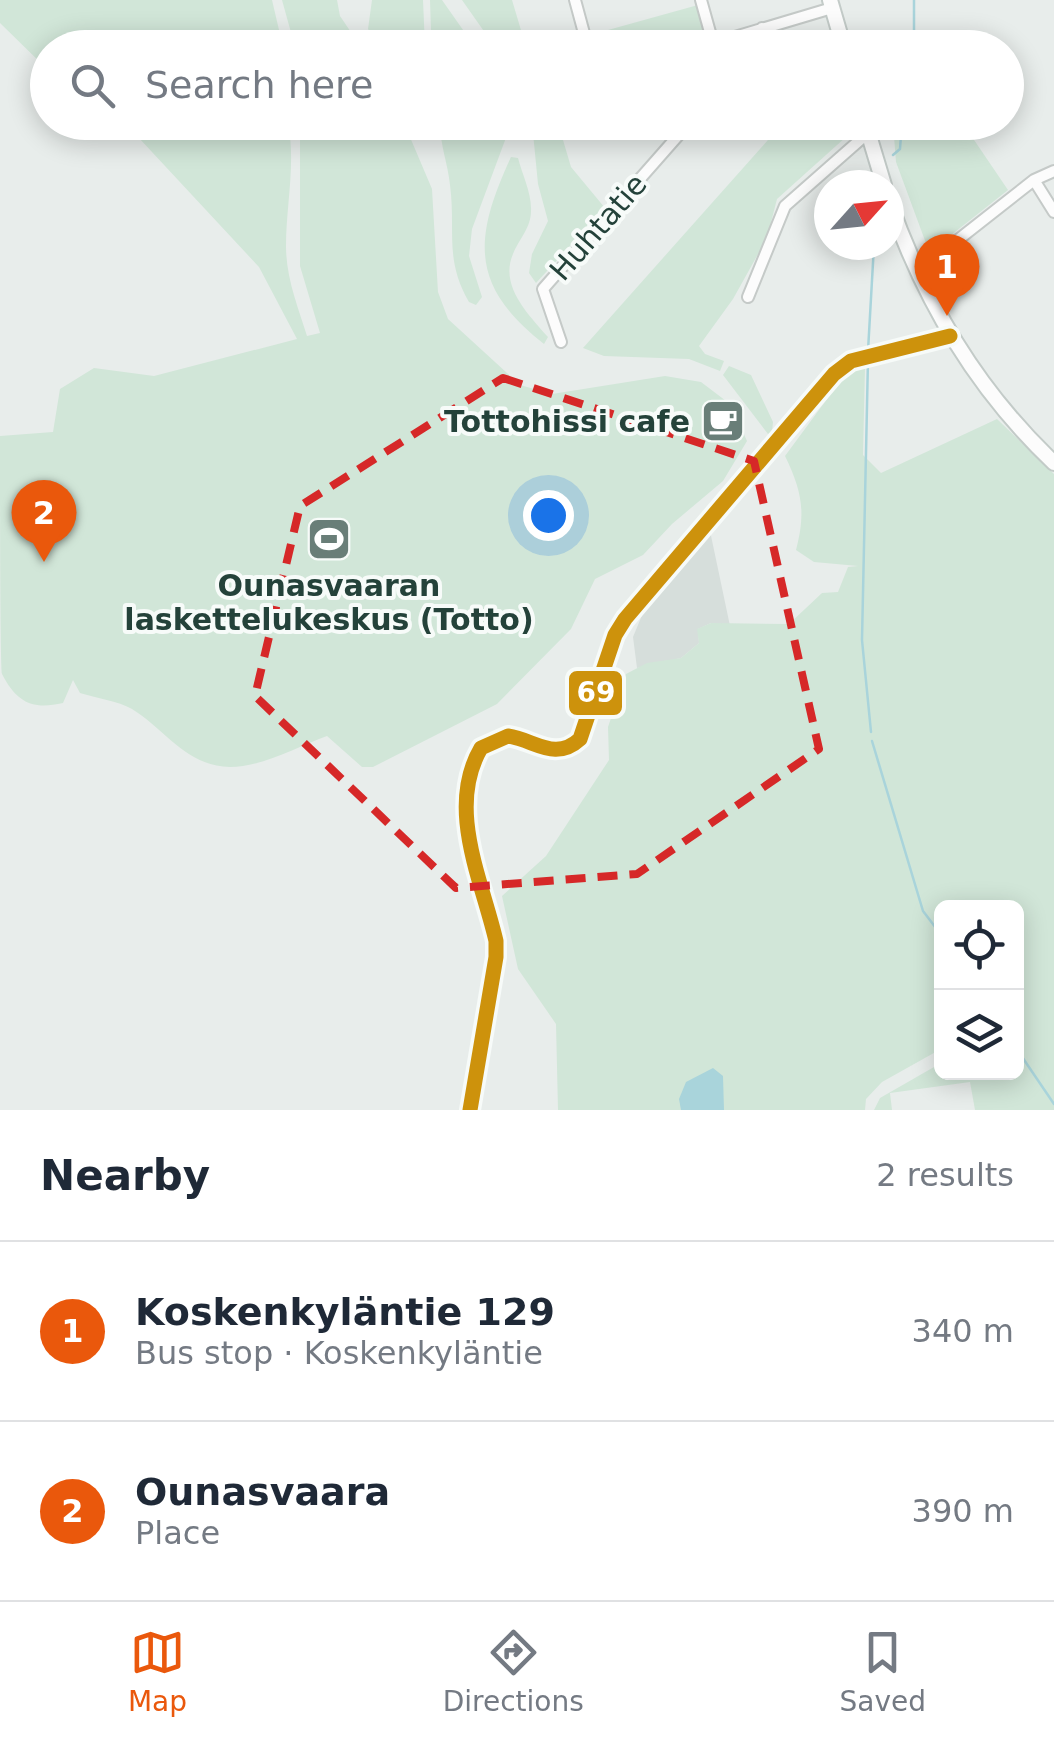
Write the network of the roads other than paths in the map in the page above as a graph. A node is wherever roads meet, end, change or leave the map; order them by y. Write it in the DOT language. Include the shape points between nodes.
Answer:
graph roads {
  1 [pos="575,0"];
  2 [pos="701,0"];
  3 [pos="831,4"];
  4 [pos="762,28"];
  5 [pos="583,30"];
  6 [pos="709,30"];
  7 [pos="755,30"];
  8 [pos="839,30"];
  9 [pos="674,140"];
  10 [pos="854,140"];
  11 [pos="871,140"];
  12 [pos="880,170"];
  13 [pos="1054,171"];
  14 [pos="1034,180"];
  15 [pos="1054,212"];
  16 [pos="904,240"];
  17 [pos="916,272"];
  18 [pos="748,297"];
  19 [pos="950,336"];
  20 [pos="561,342"];
  21 [pos="1054,463"];
  22 [pos="470,1110"];
  1 -- 5 [label="street"];
  2 -- 6 [label="street"];
  3 -- 4 [label="street"];
  3 -- 8 [label="street"];
  4 -- 7 [label="street"];
  9 -- 20 [label="street, Huhtatie" via="543,289"];
  10 -- 18 [label="street" via="785,206"];
  11 -- 12 [label="street"];
  13 -- 14 [label="street"];
  14 -- 15 [label="street"];
  14 -- 17 [label="street"];
  16 -- 17 [label="street"];
  17 -- 19 [label="street"];
  19 -- 21 [label="street" via="997,404"];
  19 -- 22 [label="street" via="851,361 834,374 625,619 573,746 554,752 508,736 481,748 467,828 496,957"];
}
